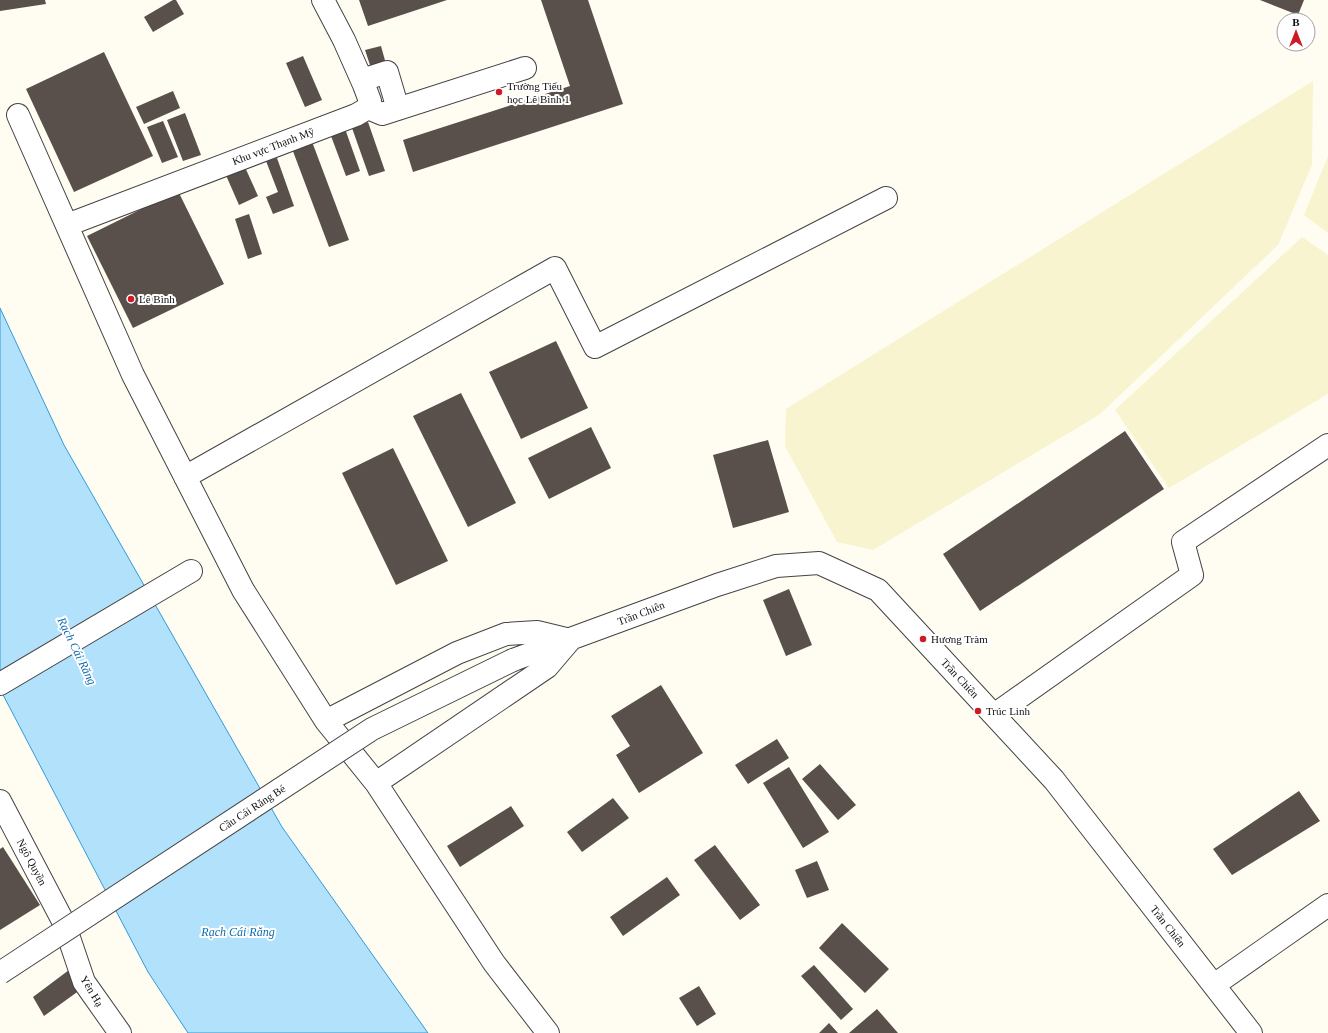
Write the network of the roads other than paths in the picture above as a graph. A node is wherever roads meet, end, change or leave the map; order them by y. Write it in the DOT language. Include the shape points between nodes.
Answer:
graph roads {
  1 [pos="322,0"];
  2 [pos="525,68"];
  3 [pos="362,80"];
  4 [pos="368,108"];
  5 [pos="398,109"];
  6 [pos="18,115"];
  7 [pos="886,198"];
  8 [pos="67,225"];
  9 [pos="1328,445"];
  10 [pos="185,477"];
  11 [pos="191,571"];
  12 [pos="570,640"];
  13 [pos="513,660"];
  14 [pos="0,684"];
  15 [pos="994,715"];
  16 [pos="326,721"];
  17 [pos="376,783"];
  18 [pos="0,801"];
  19 [pos="1328,905"];
  20 [pos="64,923"];
  21 [pos="0,973"];
  22 [pos="1214,985"];
  23 [pos="120,1033"];
  24 [pos="548,1033"];
  25 [pos="1251,1033"];
  1 -- 3 [label="street"];
  2 -- 5 [label="street"];
  3 -- 4 [label="street" via="370,101"];
  3 -- 5 [label="street" via="387,72"];
  4 -- 5 [label="street" via="382,114"];
  4 -- 8 [label="street, Khu vực Thạnh Mỹ" via="356,115"];
  6 -- 8 [label="street"];
  7 -- 10 [label="street" via="595,347 555,268"];
  8 -- 10 [label="street" via="133,375"];
  9 -- 15 [label="street" via="1183,542 1192,575"];
  10 -- 16 [label="street" via="243,590"];
  11 -- 14 [label="street"];
  12 -- 13 [label="street, Trần Chiên"];
  12 -- 15 [label="street, Trần Chiên" via="717,585 776,566 819,563 878,590"];
  12 -- 16 [label="street" via="537,632 506,634 456,653"];
  12 -- 17 [label="street" via="547,667"];
  13 -- 21 [label="street, Cầu Cái Răng Bé, bridge" via="372,729"];
  15 -- 22 [label="street, Trần Chiên" via="1054,780"];
  16 -- 17 [label="street"];
  17 -- 24 [label="street" via="494,964"];
  18 -- 20 [label="street, Ngô Quyền"];
  19 -- 22 [label="street"];
  20 -- 23 [label="street, Yên Hạ" via="84,982"];
  22 -- 25 [label="street, Trần Chiên"];
}
